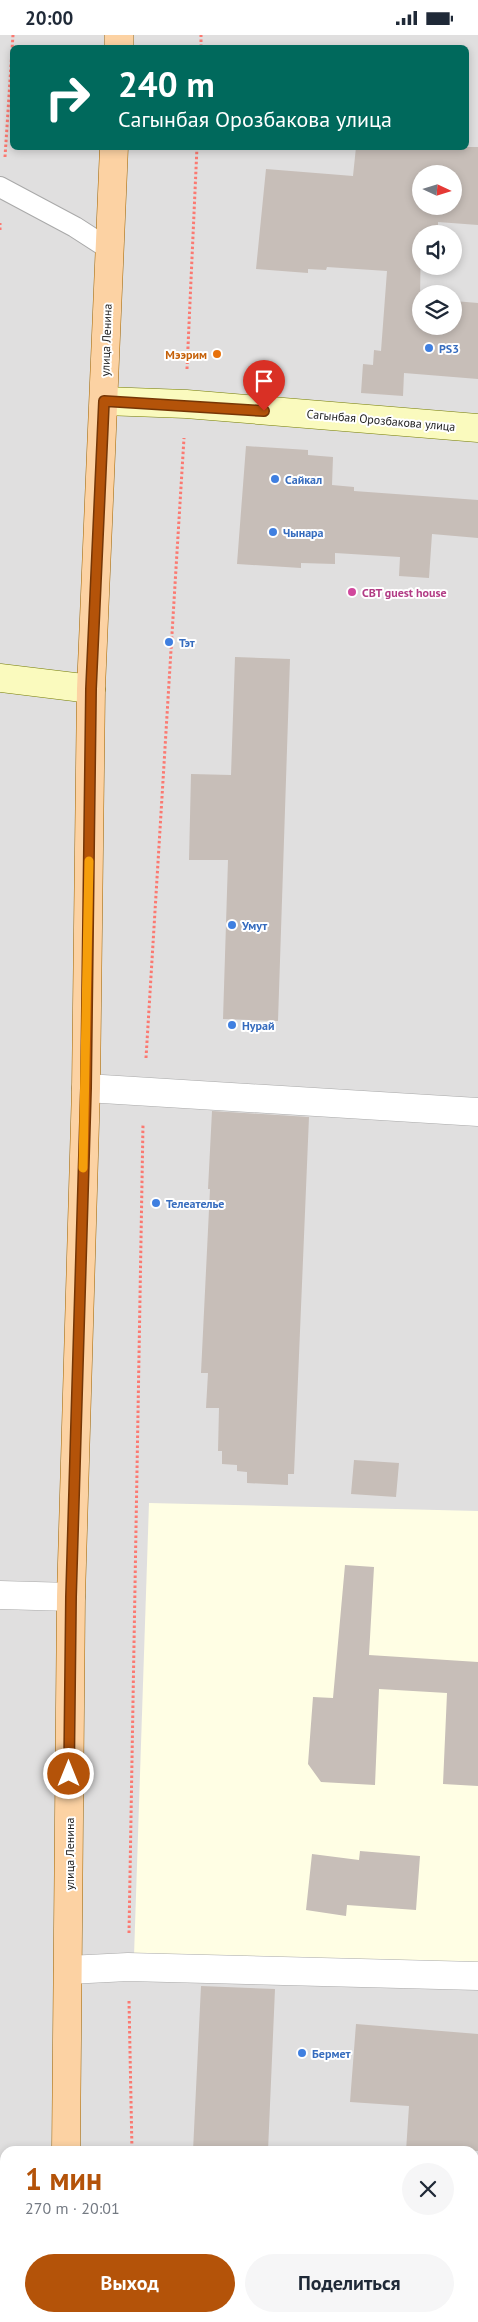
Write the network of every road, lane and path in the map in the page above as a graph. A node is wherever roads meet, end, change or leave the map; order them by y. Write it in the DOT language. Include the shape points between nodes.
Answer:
graph roads {
  1 [pos="10,74"];
  2 [pos="114,150"];
  3 [pos="197,150"];
  4 [pos="1,189"];
  5 [pos="0,230"];
  6 [pos="109,249"];
  7 [pos="104,401"];
  8 [pos="186,404"];
  9 [pos="478,428"];
  10 [pos="0,678"];
  11 [pos="91,689"];
  12 [pos="86,1088"];
  13 [pos="144,1091"];
  14 [pos="478,1112"];
  15 [pos="0,1595"];
  16 [pos="71,1597"];
  17 [pos="128,1967"];
  18 [pos="68,1969"];
  19 [pos="478,1976"];
  20 [pos="66,2146"];
  21 [pos="132,2146"];
  1 -- 4 [label="path"];
  2 -- 6 [label="main road, улица Ленина"];
  3 -- 8 [label="path"];
  4 -- 5 [label="path"];
  4 -- 6 [label="lane" via="75,227"];
  6 -- 7 [label="main road, улица Ленина"];
  7 -- 8 [label="street, Сагынбая Орозбакова улица"];
  7 -- 11 [label="main road, улица Ленина"];
  8 -- 9 [label="street, Сагынбая Орозбакова улица"];
  8 -- 13 [label="path"];
  10 -- 11 [label="street"];
  11 -- 12 [label="main road, улица Ленина"];
  12 -- 13 [label="street"];
  12 -- 16 [label="main road, улица Ленина"];
  13 -- 14 [label="street"];
  13 -- 17 [label="path"];
  15 -- 16 [label="street"];
  16 -- 18 [label="main road, улица Ленина"];
  17 -- 18 [label="street"];
  17 -- 19 [label="street"];
  17 -- 21 [label="path"];
  18 -- 20 [label="main road, улица Ленина"];
}
